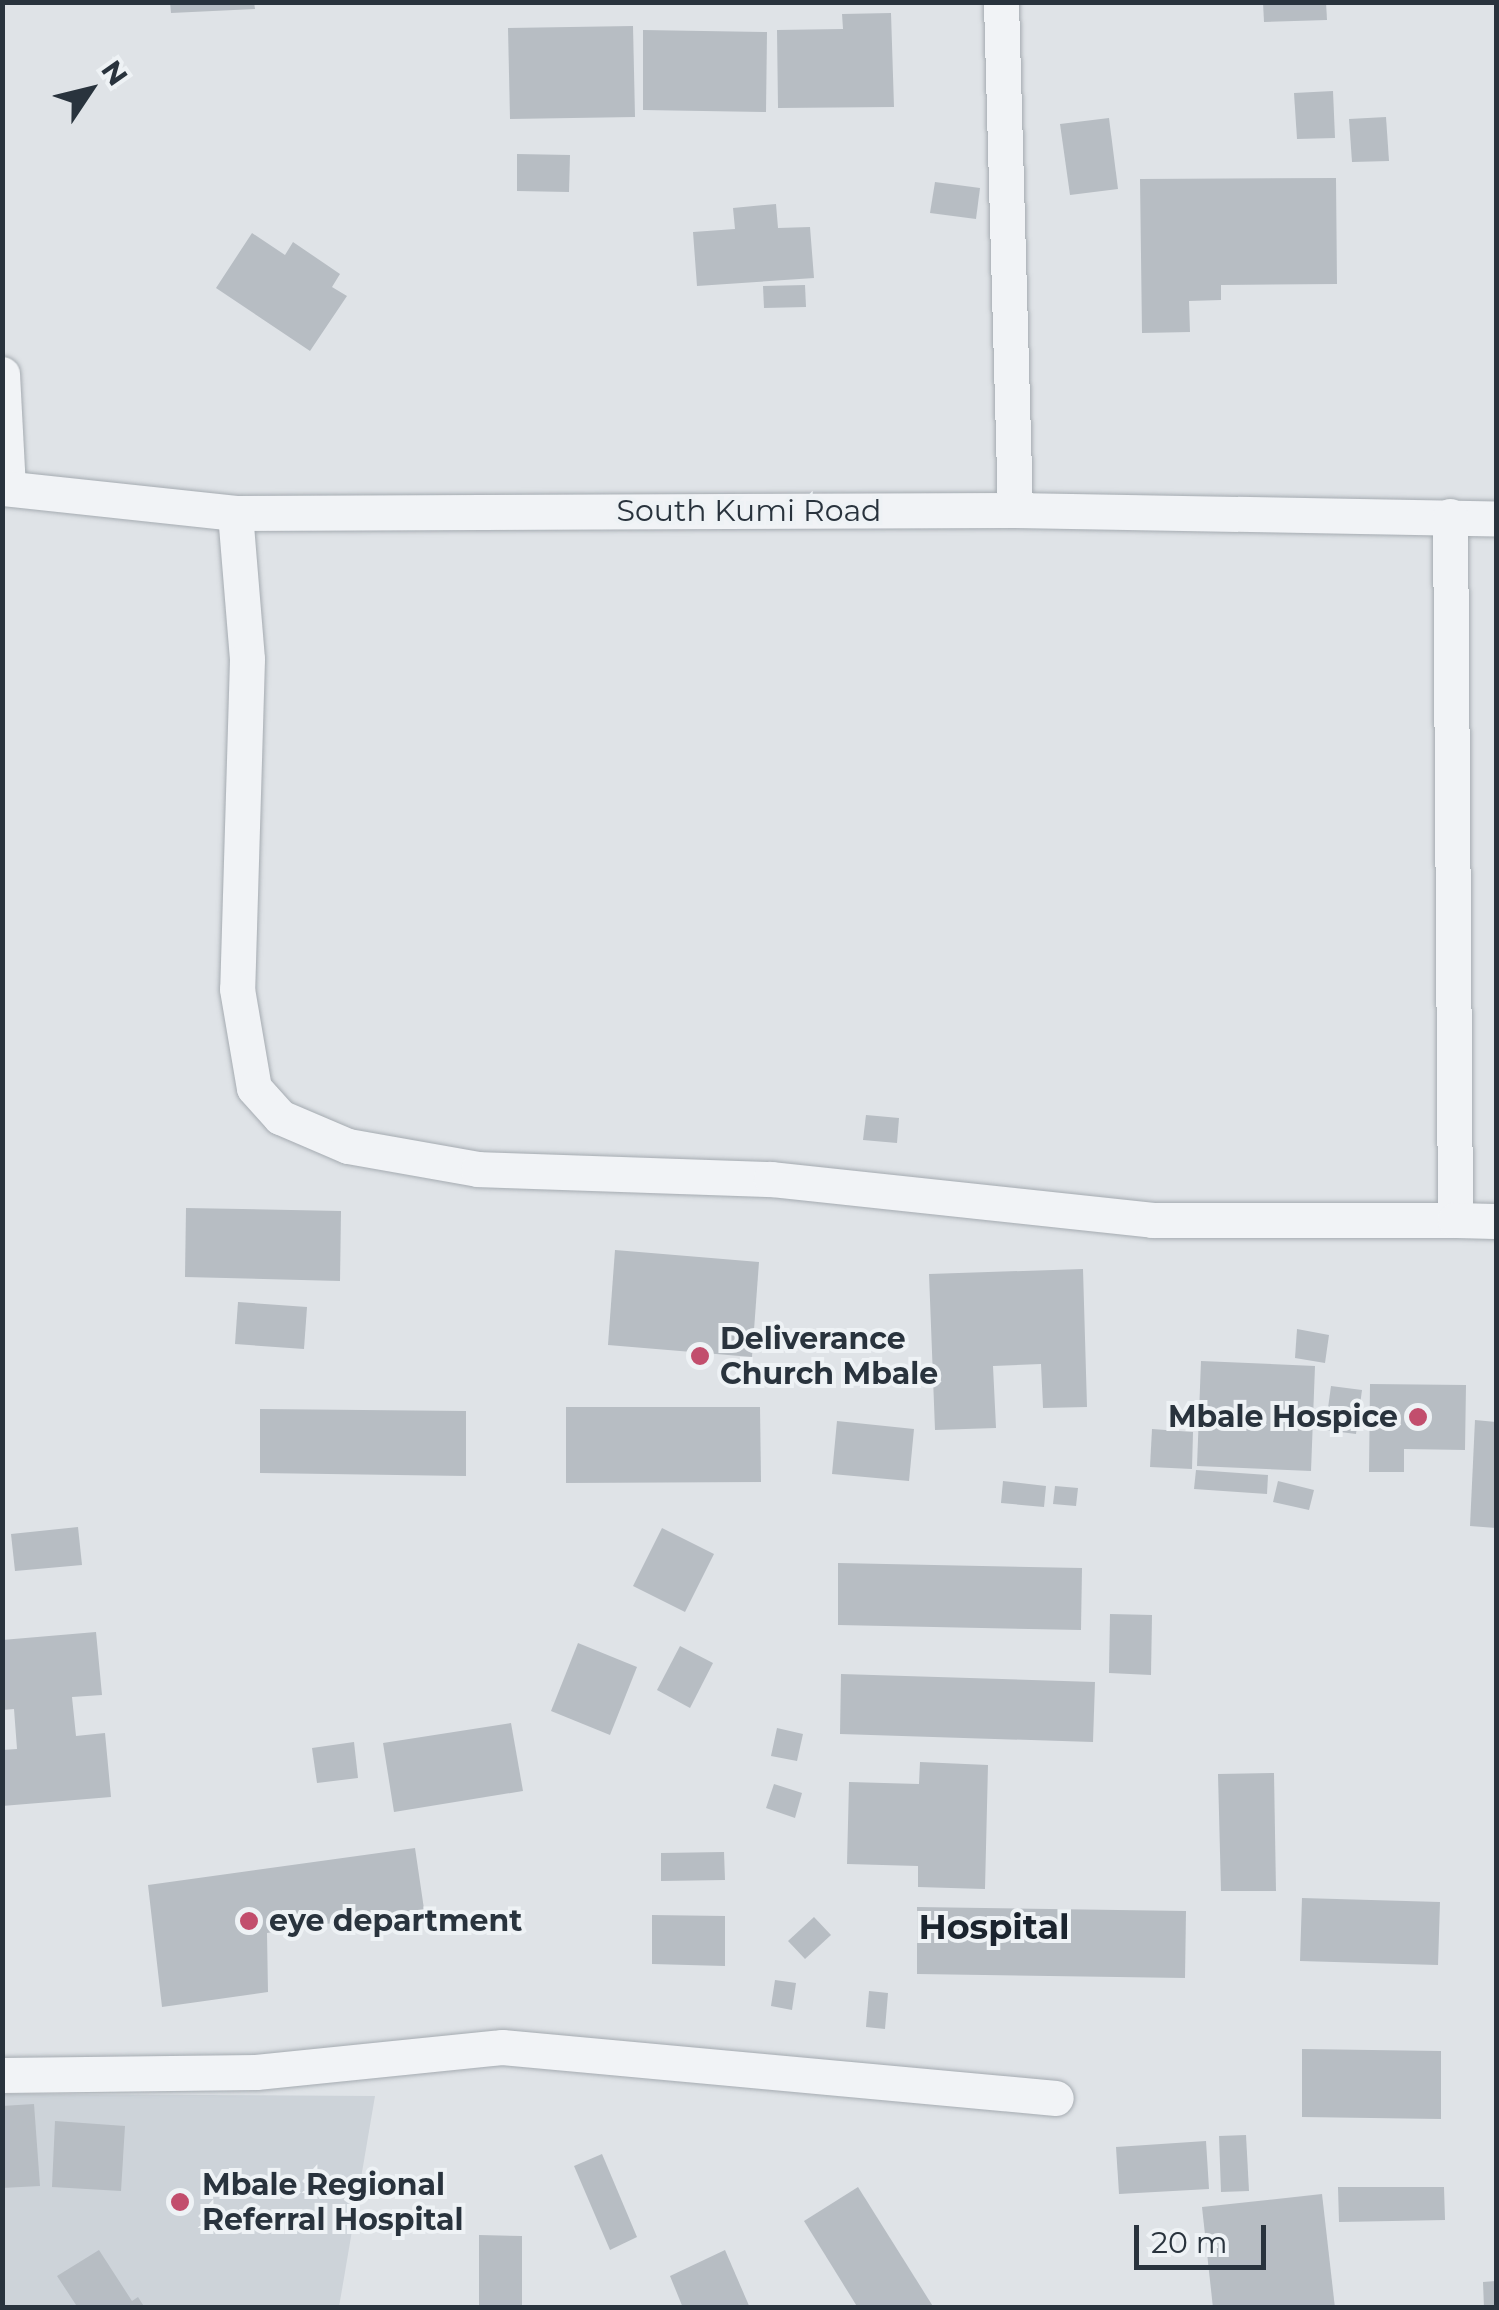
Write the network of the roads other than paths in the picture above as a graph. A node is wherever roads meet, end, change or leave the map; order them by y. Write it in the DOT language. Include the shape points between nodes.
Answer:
graph roads {
  1 [pos="1002,2"];
  2 [pos="2,374"];
  3 [pos="5,488"];
  4 [pos="1014,510"];
  5 [pos="235,513"];
  6 [pos="1450,516"];
  7 [pos="1496,518"];
  8 [pos="1455,1220"];
  9 [pos="1496,1221"];
  10 [pos="2,2074"];
  11 [pos="1056,2098"];
  1 -- 4 [label="street"];
  2 -- 3 [label="street"];
  3 -- 5 [label="street, South Kumi Road"];
  4 -- 5 [label="street, South Kumi Road"];
  4 -- 6 [label="street, South Kumi Road"];
  5 -- 8 [label="street" via="246,659 236,989 254,1088 280,1117 348,1146 478,1169 808,1182 1152,1220"];
  6 -- 7 [label="street, South Kumi Road"];
  6 -- 8 [label="street"];
  8 -- 9 [label="street"];
  10 -- 11 [label="street" via="256,2072 502,2047"];
}
